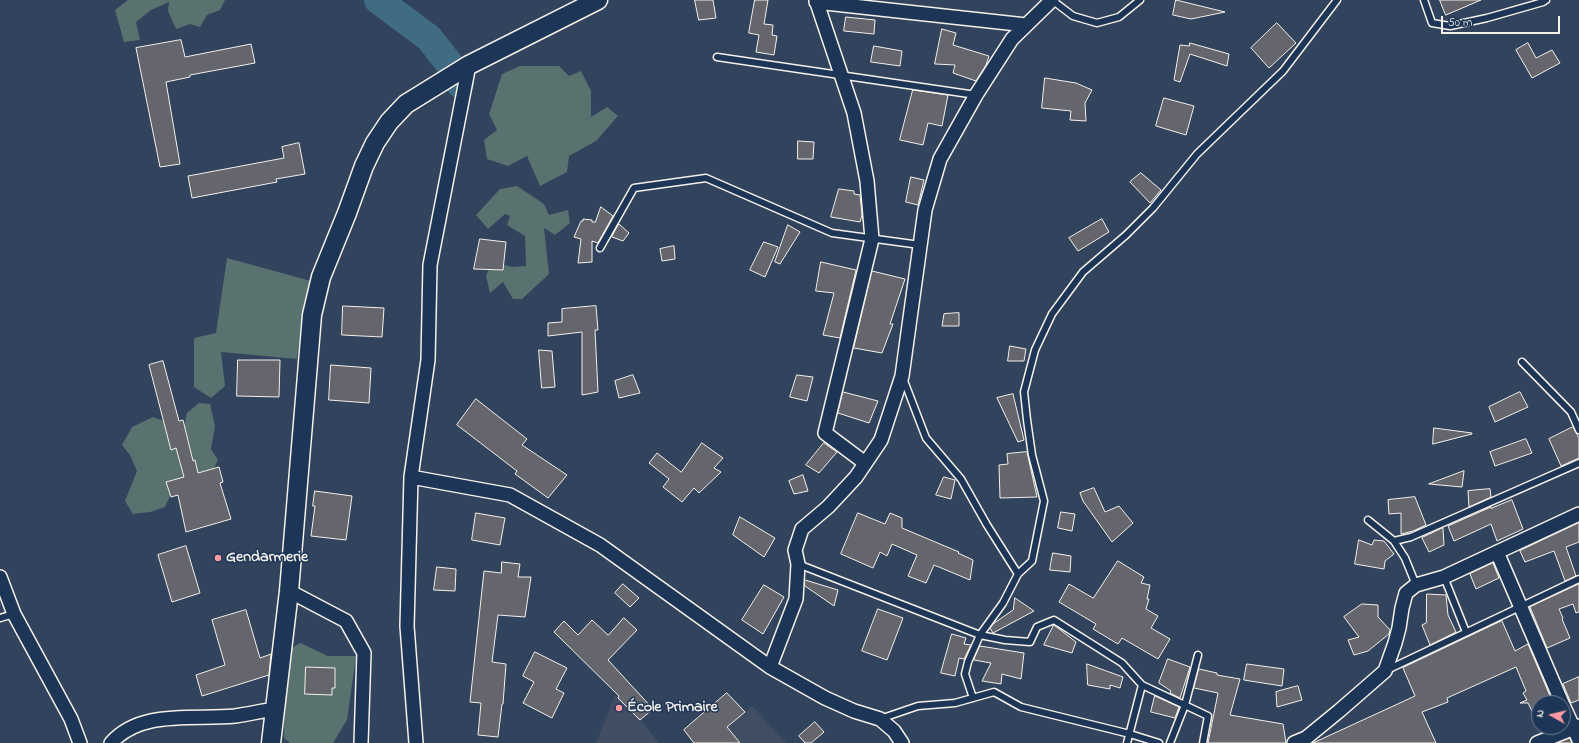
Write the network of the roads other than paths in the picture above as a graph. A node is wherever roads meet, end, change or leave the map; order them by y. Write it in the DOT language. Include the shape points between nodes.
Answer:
graph roads {
  1 [pos="596,0"];
  2 [pos="1052,0"];
  3 [pos="1140,0"];
  4 [pos="1337,0"];
  5 [pos="1424,0"];
  6 [pos="1546,0"];
  7 [pos="816,1"];
  8 [pos="1026,25"];
  9 [pos="717,57"];
  10 [pos="469,65"];
  11 [pos="841,75"];
  12 [pos="976,95"];
  13 [pos="872,238"];
  14 [pos="920,245"];
  15 [pos="600,248"];
  16 [pos="1522,362"];
  17 [pos="902,376"];
  18 [pos="1579,430"];
  19 [pos="865,463"];
  20 [pos="1579,464"];
  21 [pos="411,477"];
  22 [pos="1579,514"];
  23 [pos="1368,520"];
  24 [pos="1394,541"];
  25 [pos="1497,552"];
  26 [pos="798,564"];
  27 [pos="1018,574"];
  28 [pos="1444,577"];
  29 [pos="1579,579"];
  30 [pos="1,580"];
  31 [pos="1416,585"];
  32 [pos="289,591"];
  33 [pos="1520,606"];
  34 [pos="14,614"];
  35 [pos="0,618"];
  36 [pos="1466,632"];
  37 [pos="980,635"];
  38 [pos="1198,655"];
  39 [pos="770,667"];
  40 [pos="1384,671"];
  41 [pos="1142,685"];
  42 [pos="1559,695"];
  43 [pos="973,698"];
  44 [pos="1185,705"];
  45 [pos="275,709"];
  46 [pos="1571,719"];
  47 [pos="880,720"];
  48 [pos="1577,731"];
  49 [pos="1130,734"];
  50 [pos="80,743"];
  51 [pos="111,743"];
  52 [pos="271,743"];
  53 [pos="361,743"];
  54 [pos="416,743"];
  55 [pos="902,743"];
  56 [pos="1127,743"];
  57 [pos="1159,743"];
  58 [pos="1170,743"];
  59 [pos="1203,743"];
  60 [pos="1294,743"];
  61 [pos="1537,743"];
  1 -- 10 [label="main road"];
  2 -- 3 [label="lane" via="1073,16 1097,23 1119,17"];
  2 -- 8 [label="street"];
  4 -- 27 [label="lane" via="1283,71 1198,154 1153,208 1083,272 1052,314 1036,350 1024,392 1032,455 1044,501 1032,561"];
  5 -- 6 [label="lane" via="1432,23 1450,26"];
  7 -- 8 [label="street"];
  7 -- 11 [label="street"];
  8 -- 12 [label="street" via="1012,39"];
  9 -- 11 [label="lane"];
  10 -- 21 [label="street" via="430,265 428,360"];
  10 -- 32 [label="main road" via="406,104 389,122 364,166 321,277 310,334"];
  11 -- 12 [label="lane"];
  11 -- 13 [label="street" via="854,113 867,181"];
  12 -- 14 [label="street" via="940,159 925,210"];
  13 -- 14 [label="lane"];
  13 -- 15 [label="lane" via="832,233 706,178 634,188"];
  13 -- 19 [label="street" via="825,433"];
  14 -- 17 [label="street"];
  16 -- 18 [label="lane" via="1571,412"];
  17 -- 19 [label="street" via="881,440"];
  17 -- 27 [label="lane" via="926,438 961,479"];
  19 -- 26 [label="street" via="856,477 828,507 802,529 795,550"];
  20 -- 24 [label="lane" via="1411,537"];
  21 -- 39 [label="street" via="510,495 600,545"];
  21 -- 54 [label="street" via="407,626"];
  22 -- 25 [label="street"];
  23 -- 24 [label="lane"];
  24 -- 31 [label="lane" via="1405,558"];
  25 -- 28 [label="street"];
  25 -- 33 [label="street"];
  26 -- 37 [label="lane"];
  26 -- 39 [label="street" via="796,598"];
  27 -- 37 [label="lane" via="1003,603"];
  28 -- 31 [label="street"];
  28 -- 36 [label="lane"];
  29 -- 33 [label="lane"];
  30 -- 34 [label="street"];
  31 -- 40 [label="street" via="1406,593 1399,628"];
  32 -- 45 [label="main road"];
  32 -- 53 [label="street" via="346,621 364,653"];
  33 -- 36 [label="lane"];
  33 -- 42 [label="street"];
  34 -- 35 [label="lane"];
  34 -- 50 [label="street" via="71,719"];
  36 -- 40 [label="lane"];
  37 -- 41 [label="lane" via="1030,642 1037,627 1054,620 1122,663"];
  37 -- 43 [label="lane" via="965,674"];
  38 -- 44 [label="lane"];
  39 -- 47 [label="street" via="825,698"];
  40 -- 60 [label="street" via="1306,738"];
  41 -- 44 [label="lane"];
  41 -- 49 [label="lane"];
  43 -- 47 [label="lane" via="955,703 918,706"];
  43 -- 49 [label="lane" via="994,692 1021,707"];
  44 -- 58 [label="lane"];
  44 -- 59 [label="lane" via="1208,716"];
  45 -- 51 [label="street" via="235,716 154,720 133,727"];
  45 -- 52 [label="main road"];
  46 -- 48 [label="street"];
  47 -- 55 [label="street" via="894,731"];
  48 -- 61 [label="street"];
  49 -- 56 [label="lane"];
  49 -- 57 [label="lane"];
}
